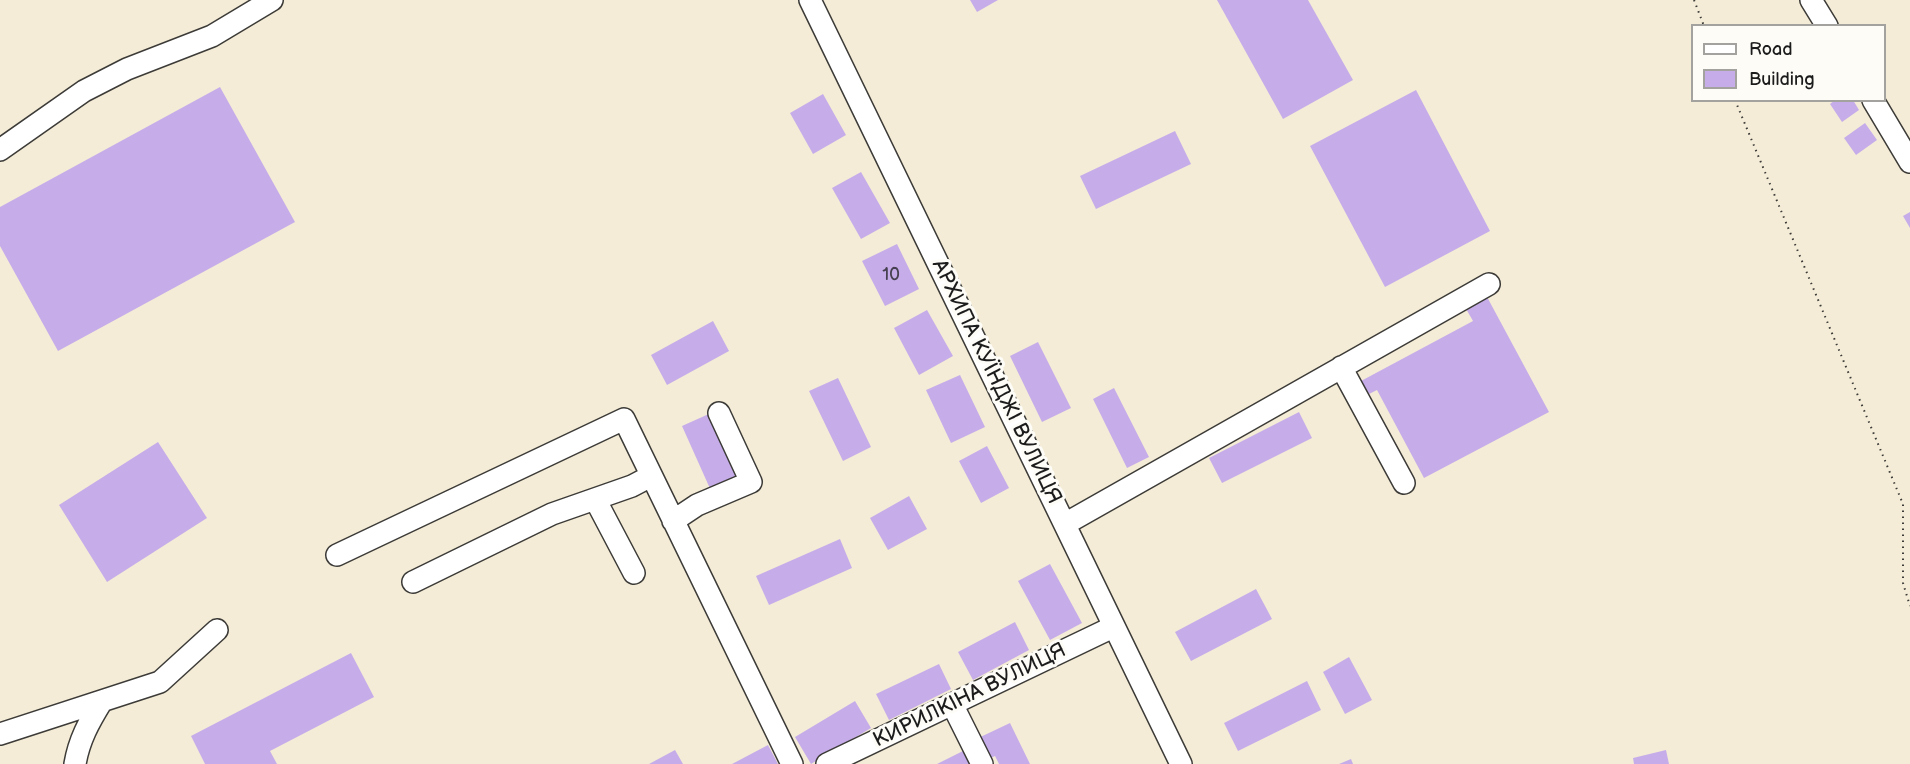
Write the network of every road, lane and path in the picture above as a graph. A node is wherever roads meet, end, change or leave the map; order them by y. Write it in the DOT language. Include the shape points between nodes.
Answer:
graph roads {
  1 [pos="272,0"];
  2 [pos="810,0"];
  3 [pos="1694,0"];
  4 [pos="1811,0"];
  5 [pos="1703,24"];
  6 [pos="1826,24"];
  7 [pos="1736,102"];
  8 [pos="1874,102"];
  9 [pos="0,150"];
  10 [pos="1910,162"];
  11 [pos="1489,284"];
  12 [pos="1341,367"];
  13 [pos="719,413"];
  14 [pos="651,476"];
  15 [pos="1404,483"];
  16 [pos="595,499"];
  17 [pos="674,521"];
  18 [pos="1065,524"];
  19 [pos="337,555"];
  20 [pos="634,573"];
  21 [pos="413,582"];
  22 [pos="1910,606"];
  23 [pos="1113,627"];
  24 [pos="217,630"];
  25 [pos="102,701"];
  26 [pos="952,704"];
  27 [pos="0,734"];
  28 [pos="75,764"];
  29 [pos="792,764"];
  30 [pos="827,764"];
  31 [pos="982,764"];
  32 [pos="1181,764"];
  1 -- 9 [label="street" via="212,36 127,69 84,92"];
  2 -- 18 [label="street, АРХИПА КУЇНДЖІ ВУЛИЦЯ"];
  3 -- 5 [label="path"];
  4 -- 6 [label="street"];
  7 -- 22 [label="path" via="1903,504 1903,583"];
  8 -- 10 [label="street"];
  11 -- 12 [label="street"];
  12 -- 15 [label="street"];
  12 -- 18 [label="street"];
  13 -- 17 [label="street" via="751,482 697,505"];
  14 -- 16 [label="street"];
  14 -- 17 [label="street"];
  14 -- 19 [label="street" via="624,419"];
  16 -- 20 [label="street"];
  16 -- 21 [label="street" via="552,514"];
  17 -- 29 [label="street"];
  18 -- 23 [label="street, АРХИПА КУЇНДЖІ ВУЛИЦЯ"];
  23 -- 26 [label="street, КИРИЛКІНА ВУЛИЦЯ"];
  23 -- 32 [label="street, АРХИПА КУЇНДЖІ ВУЛИЦЯ"];
  24 -- 25 [label="street" via="160,682"];
  25 -- 27 [label="street"];
  25 -- 28 [label="street" via="87,724"];
  26 -- 30 [label="street, КИРИЛКІНА ВУЛИЦЯ"];
  26 -- 31 [label="street"];
}
